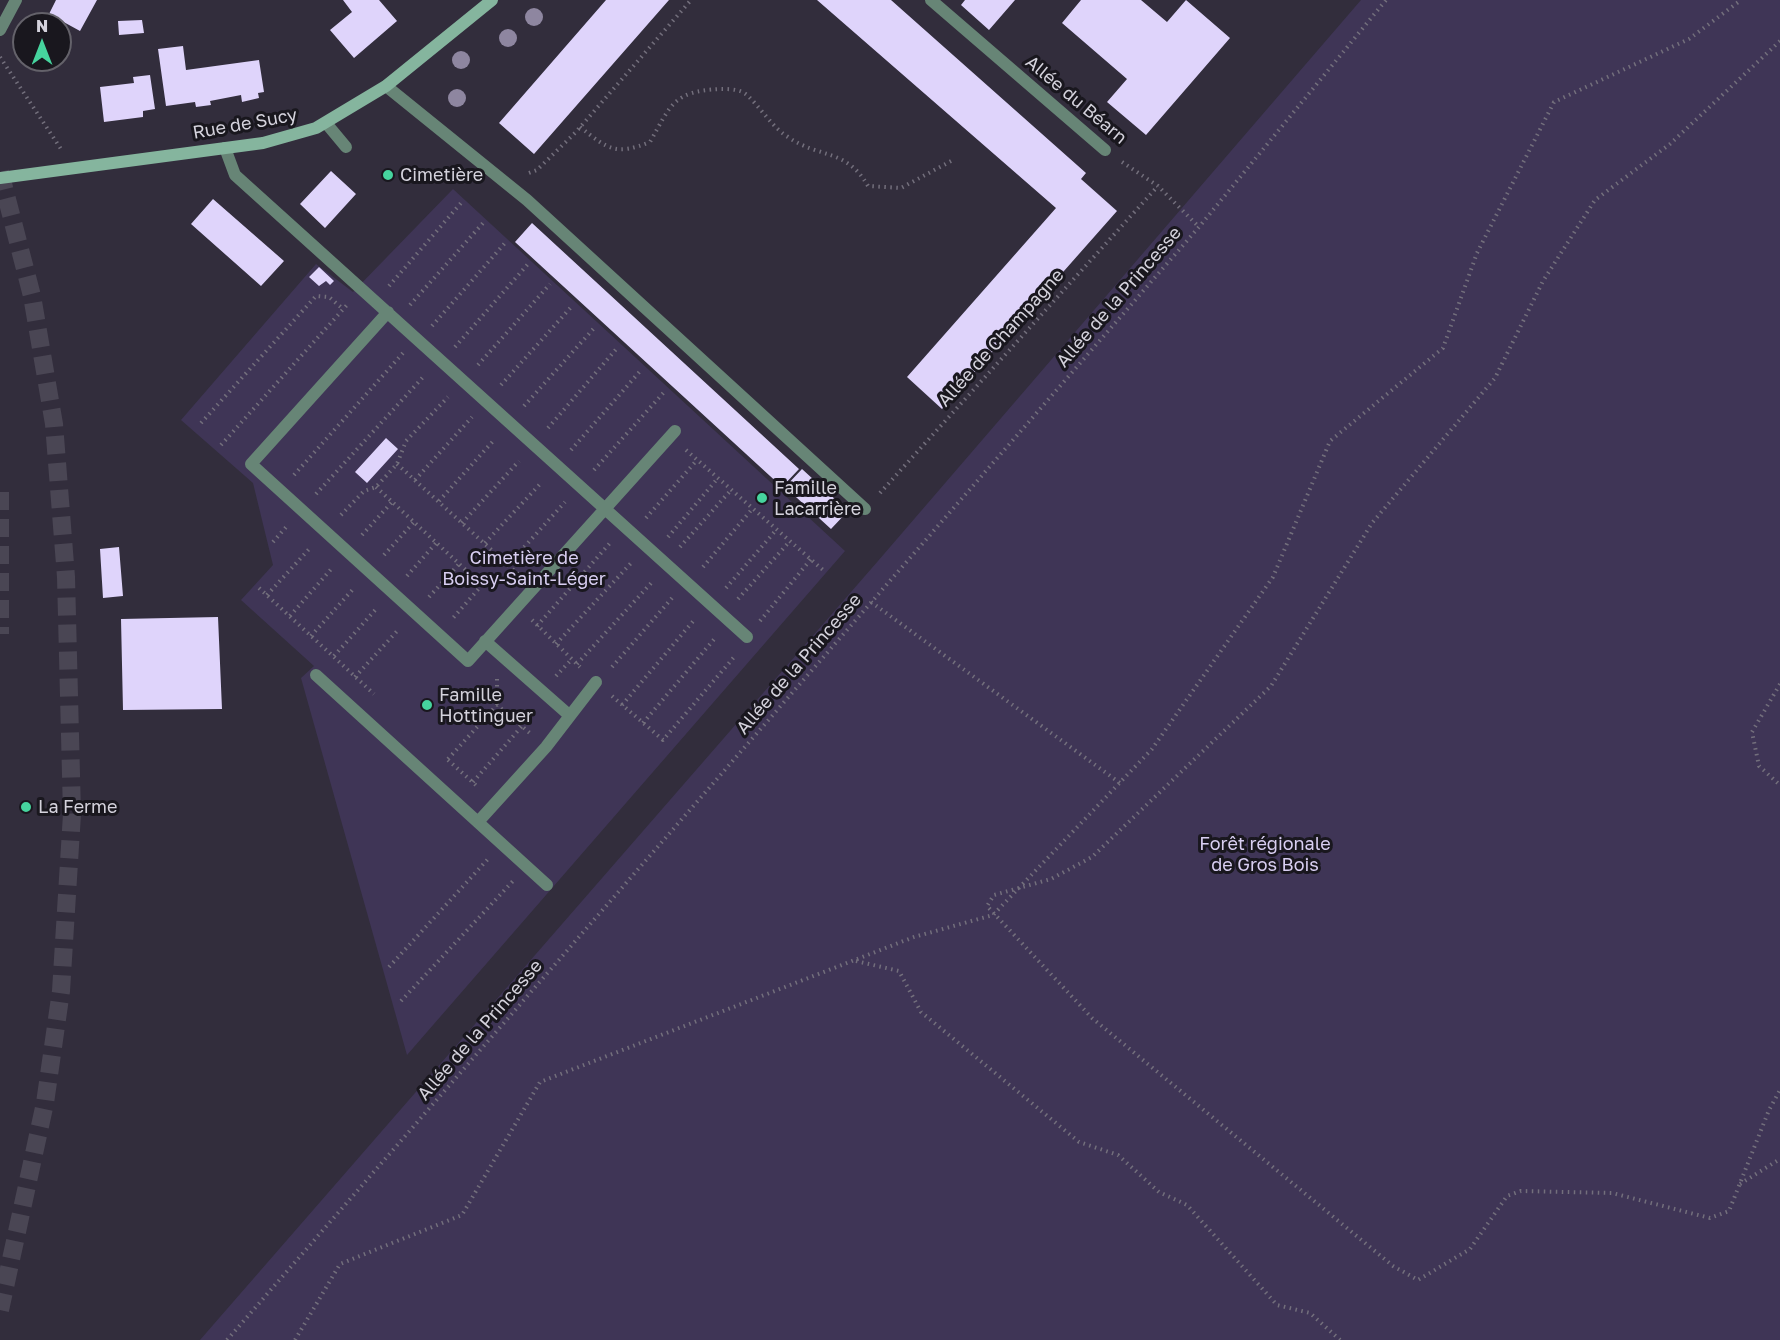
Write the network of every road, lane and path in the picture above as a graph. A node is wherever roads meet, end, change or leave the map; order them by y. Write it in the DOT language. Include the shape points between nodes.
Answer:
graph roads {
  1 [pos="16,0"];
  2 [pos="492,0"];
  3 [pos="691,0"];
  4 [pos="931,0"];
  5 [pos="1386,0"];
  6 [pos="1741,0"];
  7 [pos="0,30"];
  8 [pos="1780,41"];
  9 [pos="0,57"];
  10 [pos="386,86"];
  11 [pos="326,123"];
  12 [pos="580,127"];
  13 [pos="346,147"];
  14 [pos="225,148"];
  15 [pos="1105,150"];
  16 [pos="953,160"];
  17 [pos="60,171"];
  18 [pos="0,178"];
  19 [pos="506,183"];
  20 [pos="1158,186"];
  21 [pos="461,203"];
  22 [pos="483,223"];
  23 [pos="1199,227"];
  24 [pos="505,243"];
  25 [pos="528,264"];
  26 [pos="550,284"];
  27 [pos="362,288"];
  28 [pos="375,301"];
  29 [pos="343,309"];
  30 [pos="392,316"];
  31 [pos="418,339"];
  32 [pos="441,360"];
  33 [pos="464,381"];
  34 [pos="201,423"];
  35 [pos="673,434"];
  36 [pos="221,445"];
  37 [pos="697,460"];
  38 [pos="397,464"];
  39 [pos="718,478"];
  40 [pos="376,487"];
  41 [pos="731,490"];
  42 [pos="280,491"];
  43 [pos="605,508"];
  44 [pos="753,508"];
  45 [pos="865,509"];
  46 [pos="302,510"];
  47 [pos="629,530"];
  48 [pos="777,530"];
  49 [pos="326,532"];
  50 [pos="790,541"];
  51 [pos="273,542"];
  52 [pos="650,549"];
  53 [pos="811,559"];
  54 [pos="667,564"];
  55 [pos="823,570"];
  56 [pos="524,579"];
  57 [pos="688,583"];
  58 [pos="259,588"];
  59 [pos="267,595"];
  60 [pos="871,602"];
  61 [pos="710,603"];
  62 [pos="517,606"];
  63 [pos="727,618"];
  64 [pos="537,626"];
  65 [pos="439,634"];
  66 [pos="747,637"];
  67 [pos="485,641"];
  68 [pos="556,644"];
  69 [pos="577,664"];
  70 [pos="316,675"];
  71 [pos="597,683"];
  72 [pos="1780,684"];
  73 [pos="375,694"];
  74 [pos="622,705"];
  75 [pos="569,715"];
  76 [pos="642,723"];
  77 [pos="522,726"];
  78 [pos="546,747"];
  79 [pos="448,759"];
  80 [pos="473,783"];
  81 [pos="1120,783"];
  82 [pos="1780,785"];
  83 [pos="478,822"];
  84 [pos="502,844"];
  85 [pos="527,866"];
  86 [pos="547,885"];
  87 [pos="1020,887"];
  88 [pos="993,915"];
  89 [pos="856,962"];
  90 [pos="389,967"];
  91 [pos="401,1001"];
  92 [pos="1780,1090"];
  93 [pos="1780,1159"];
  94 [pos="1740,1185"];
  95 [pos="227,1340"];
  96 [pos="295,1340"];
  97 [pos="1340,1340"];
  1 -- 7 [label="street"];
  2 -- 10 [label="main road, Rue de Sucy"];
  3 -- 12 [label="path"];
  4 -- 15 [label="street, Allée du Béarn"];
  5 -- 23 [label="path, Allée de la Princesse"];
  6 -- 81 [label="path" via="1689,39 1554,102 1477,253 1443,348 1330,441 1273,577 1152,749"];
  8 -- 87 [label="path" via="1670,144 1595,200 1543,281 1495,378 1372,523 1271,686 1092,857 1052,879"];
  9 -- 17 [label="path" via="61,145"];
  10 -- 11 [label="main road, Rue de Sucy"];
  10 -- 19 [label="street"];
  11 -- 13 [label="street"];
  11 -- 14 [label="main road, Rue de Sucy" via="263,142"];
  12 -- 16 [label="path" via="609,150 632,149 650,142 666,110 678,99 697,90 729,89 745,93 788,137 845,159 859,170 868,186 901,188"];
  12 -- 19 [label="path" via="537,170"];
  14 -- 17 [label="main road, Rue de Sucy"];
  14 -- 27 [label="street" via="235,175"];
  15 -- 20 [label="path, Allée du Béarn"];
  17 -- 18 [label="main road, Rue de Sucy"];
  19 -- 45 [label="street"];
  20 -- 23 [label="path, Allée du Béarn"];
  20 -- 45 [label="path, Allée de Champagne"];
  21 -- 28 [label="path"];
  22 -- 30 [label="path"];
  23 -- 60 [label="path, Allée de la Princesse"];
  24 -- 31 [label="path"];
  25 -- 32 [label="path"];
  26 -- 33 [label="path"];
  27 -- 28 [label="street"];
  27 -- 29 [label="path"];
  28 -- 30 [label="street"];
  29 -- 34 [label="path" via="329,297 316,296"];
  29 -- 36 [label="path"];
  30 -- 31 [label="street"];
  30 -- 42 [label="street" via="251,464"];
  31 -- 32 [label="street"];
  31 -- 42 [label="path"];
  32 -- 33 [label="street"];
  32 -- 46 [label="path"];
  33 -- 38 [label="path" via="406,441"];
  33 -- 43 [label="street"];
  35 -- 37 [label="path"];
  35 -- 43 [label="street"];
  37 -- 39 [label="path"];
  37 -- 47 [label="path"];
  38 -- 40 [label="path"];
  38 -- 56 [label="path"];
  39 -- 41 [label="path"];
  39 -- 52 [label="path"];
  40 -- 49 [label="path" via="364,491"];
  40 -- 65 [label="path" via="482,585"];
  41 -- 44 [label="path"];
  41 -- 54 [label="path"];
  42 -- 46 [label="street"];
  43 -- 47 [label="street"];
  43 -- 62 [label="street"];
  44 -- 48 [label="path"];
  44 -- 57 [label="path"];
  46 -- 49 [label="street"];
  46 -- 51 [label="path"];
  47 -- 52 [label="street"];
  47 -- 64 [label="path"];
  48 -- 50 [label="path"];
  48 -- 61 [label="path"];
  49 -- 59 [label="path"];
  49 -- 65 [label="street"];
  50 -- 53 [label="path"];
  50 -- 63 [label="path"];
  52 -- 54 [label="street"];
  52 -- 68 [label="path"];
  53 -- 55 [label="path"];
  53 -- 66 [label="path"];
  54 -- 57 [label="street"];
  54 -- 69 [label="path"];
  57 -- 61 [label="street"];
  57 -- 71 [label="path"];
  58 -- 59 [label="path"];
  59 -- 73 [label="path"];
  60 -- 81 [label="path"];
  60 -- 95 [label="path, Allée de la Princesse"];
  61 -- 63 [label="street"];
  61 -- 74 [label="path"];
  62 -- 64 [label="path"];
  62 -- 67 [label="street"];
  63 -- 66 [label="street"];
  63 -- 76 [label="path"];
  64 -- 68 [label="path"];
  65 -- 67 [label="street" via="468,661"];
  66 -- 76 [label="path" via="746,644 663,741"];
  67 -- 75 [label="street"];
  68 -- 69 [label="path"];
  69 -- 71 [label="path"];
  70 -- 83 [label="street"];
  71 -- 74 [label="path"];
  71 -- 75 [label="street"];
  72 -- 82 [label="path" via="1752,732 1759,766"];
  74 -- 76 [label="path"];
  75 -- 78 [label="street"];
  77 -- 78 [label="path"];
  77 -- 79 [label="path" via="497,705"];
  77 -- 80 [label="path"];
  78 -- 83 [label="street"];
  81 -- 87 [label="path"];
  83 -- 84 [label="street"];
  84 -- 85 [label="street"];
  84 -- 90 [label="path"];
  85 -- 86 [label="street"];
  85 -- 91 [label="path"];
  87 -- 88 [label="path"];
  87 -- 88 [label="path" via="994,895 987,906"];
  88 -- 94 [label="path" via="1092,1018 1393,1266 1418,1280 1470,1249 1507,1196 1521,1191 1612,1193 1710,1218 1729,1211"];
  88 -- 96 [label="path" via="914,937 540,1082 462,1215 340,1264"];
  89 -- 97 [label="path" via="899,971 921,1012 1079,1142 1118,1155 1159,1192 1187,1205 1277,1305 1310,1313"];
  92 -- 94 [label="path"];
  93 -- 94 [label="path"];
}
